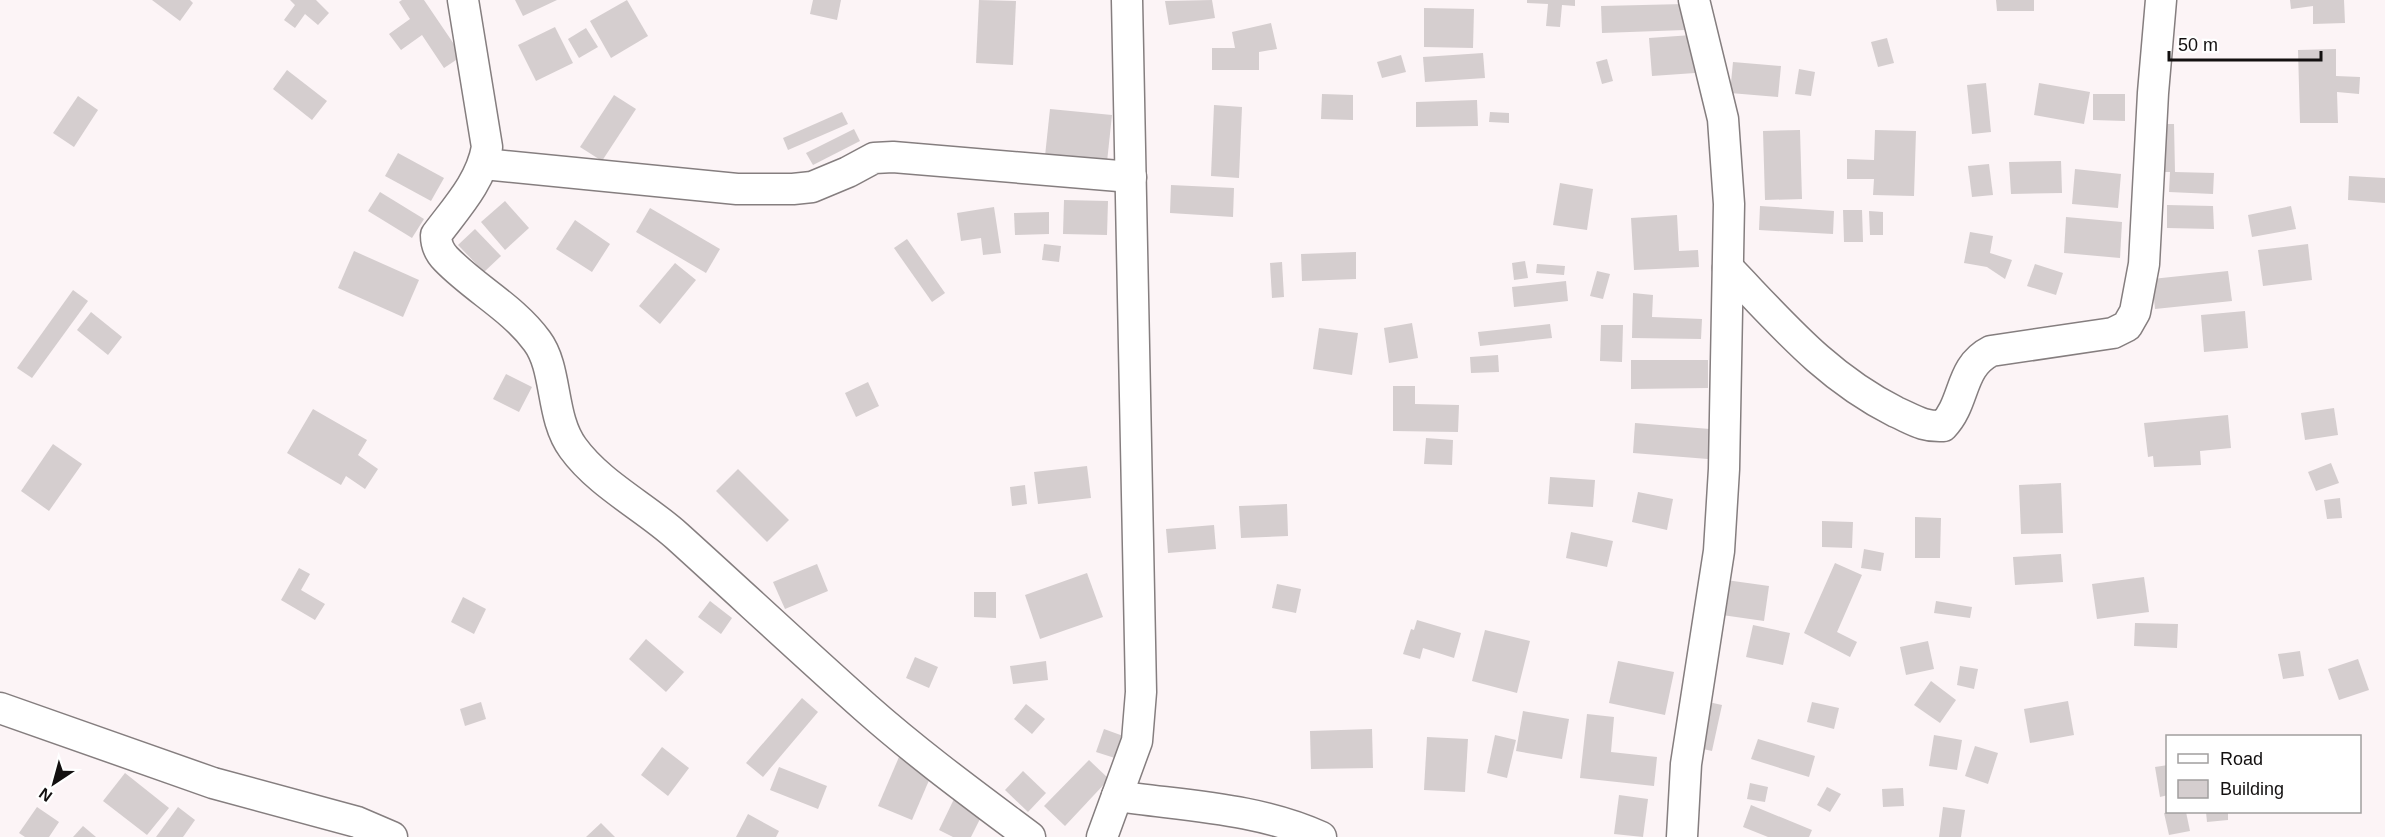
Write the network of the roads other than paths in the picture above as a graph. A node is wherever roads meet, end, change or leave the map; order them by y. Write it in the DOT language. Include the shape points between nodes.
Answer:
graph roads {
  1 [pos="463,0"];
  2 [pos="1127,0"];
  3 [pos="1694,0"];
  4 [pos="2161,0"];
  5 [pos="484,164"];
  6 [pos="1131,177"];
  7 [pos="1728,268"];
  8 [pos="4,718"];
  9 [pos="1117,796"];
  10 [pos="392,837"];
  11 [pos="1030,837"];
  12 [pos="1102,837"];
  13 [pos="1321,837"];
  14 [pos="1682,837"];
  1 -- 5 [label="street" via="487,147"];
  2 -- 6 [label="street"];
  3 -- 7 [label="street" via="1723,119 1730,204"];
  4 -- 7 [label="street" via="2144,264 2135,312 2127,326 2113,333 1991,351 1979,357 1968,372 1953,416 1943,426 1927,427 1869,398 1822,364"];
  5 -- 6 [label="street" via="737,189 812,187 874,158 893,157"];
  5 -- 11 [label="street" via="436,235 436,246 539,343 560,422 573,448 602,477 673,532 866,708"];
  6 -- 9 [label="street" via="1141,692 1137,741"];
  7 -- 14 [label="street" via="1719,551 1686,764"];
  8 -- 10 [label="street" via="213,783 357,822"];
  9 -- 12 [label="street"];
  9 -- 13 [label="street" via="1263,816"];
}
